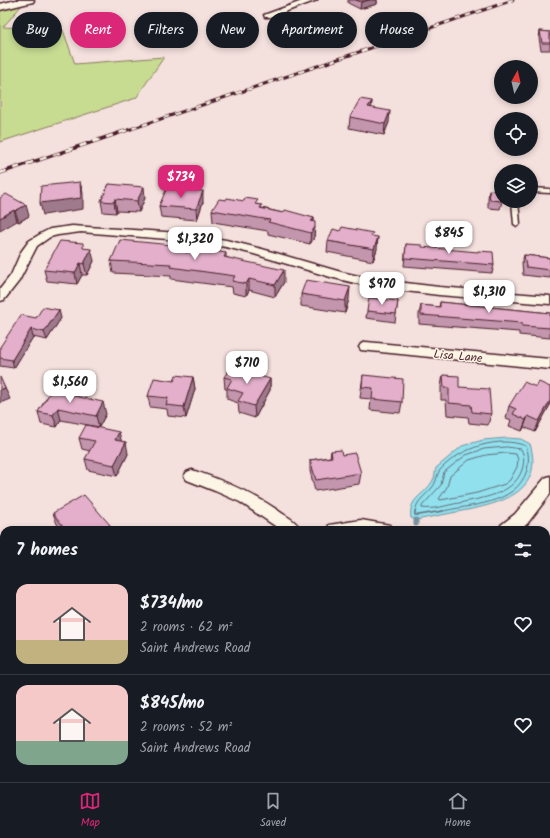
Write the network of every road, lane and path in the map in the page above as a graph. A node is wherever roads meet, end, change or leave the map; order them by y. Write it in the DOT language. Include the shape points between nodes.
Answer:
graph roads {
  1 [pos="29,0"];
  2 [pos="313,0"];
  3 [pos="0,7"];
  4 [pos="277,12"];
  5 [pos="538,190"];
  6 [pos="550,191"];
  7 [pos="516,208"];
  8 [pos="517,224"];
  9 [pos="0,297"];
  10 [pos="550,300"];
  11 [pos="366,347"];
  12 [pos="550,364"];
  13 [pos="192,476"];
  14 [pos="550,482"];
  15 [pos="288,526"];
  16 [pos="512,526"];
  1 -- 3 [label="main road"];
  2 -- 4 [label="street"];
  5 -- 6 [label="lane"];
  7 -- 8 [label="lane"];
  9 -- 10 [label="street" via="17,275 30,246 53,232 74,229 216,241 322,272 373,283"];
  11 -- 12 [label="street, Lisa Lane"];
  13 -- 15 [label="street" via="228,488 254,501"];
  14 -- 16 [label="street" via="521,519"];
}
